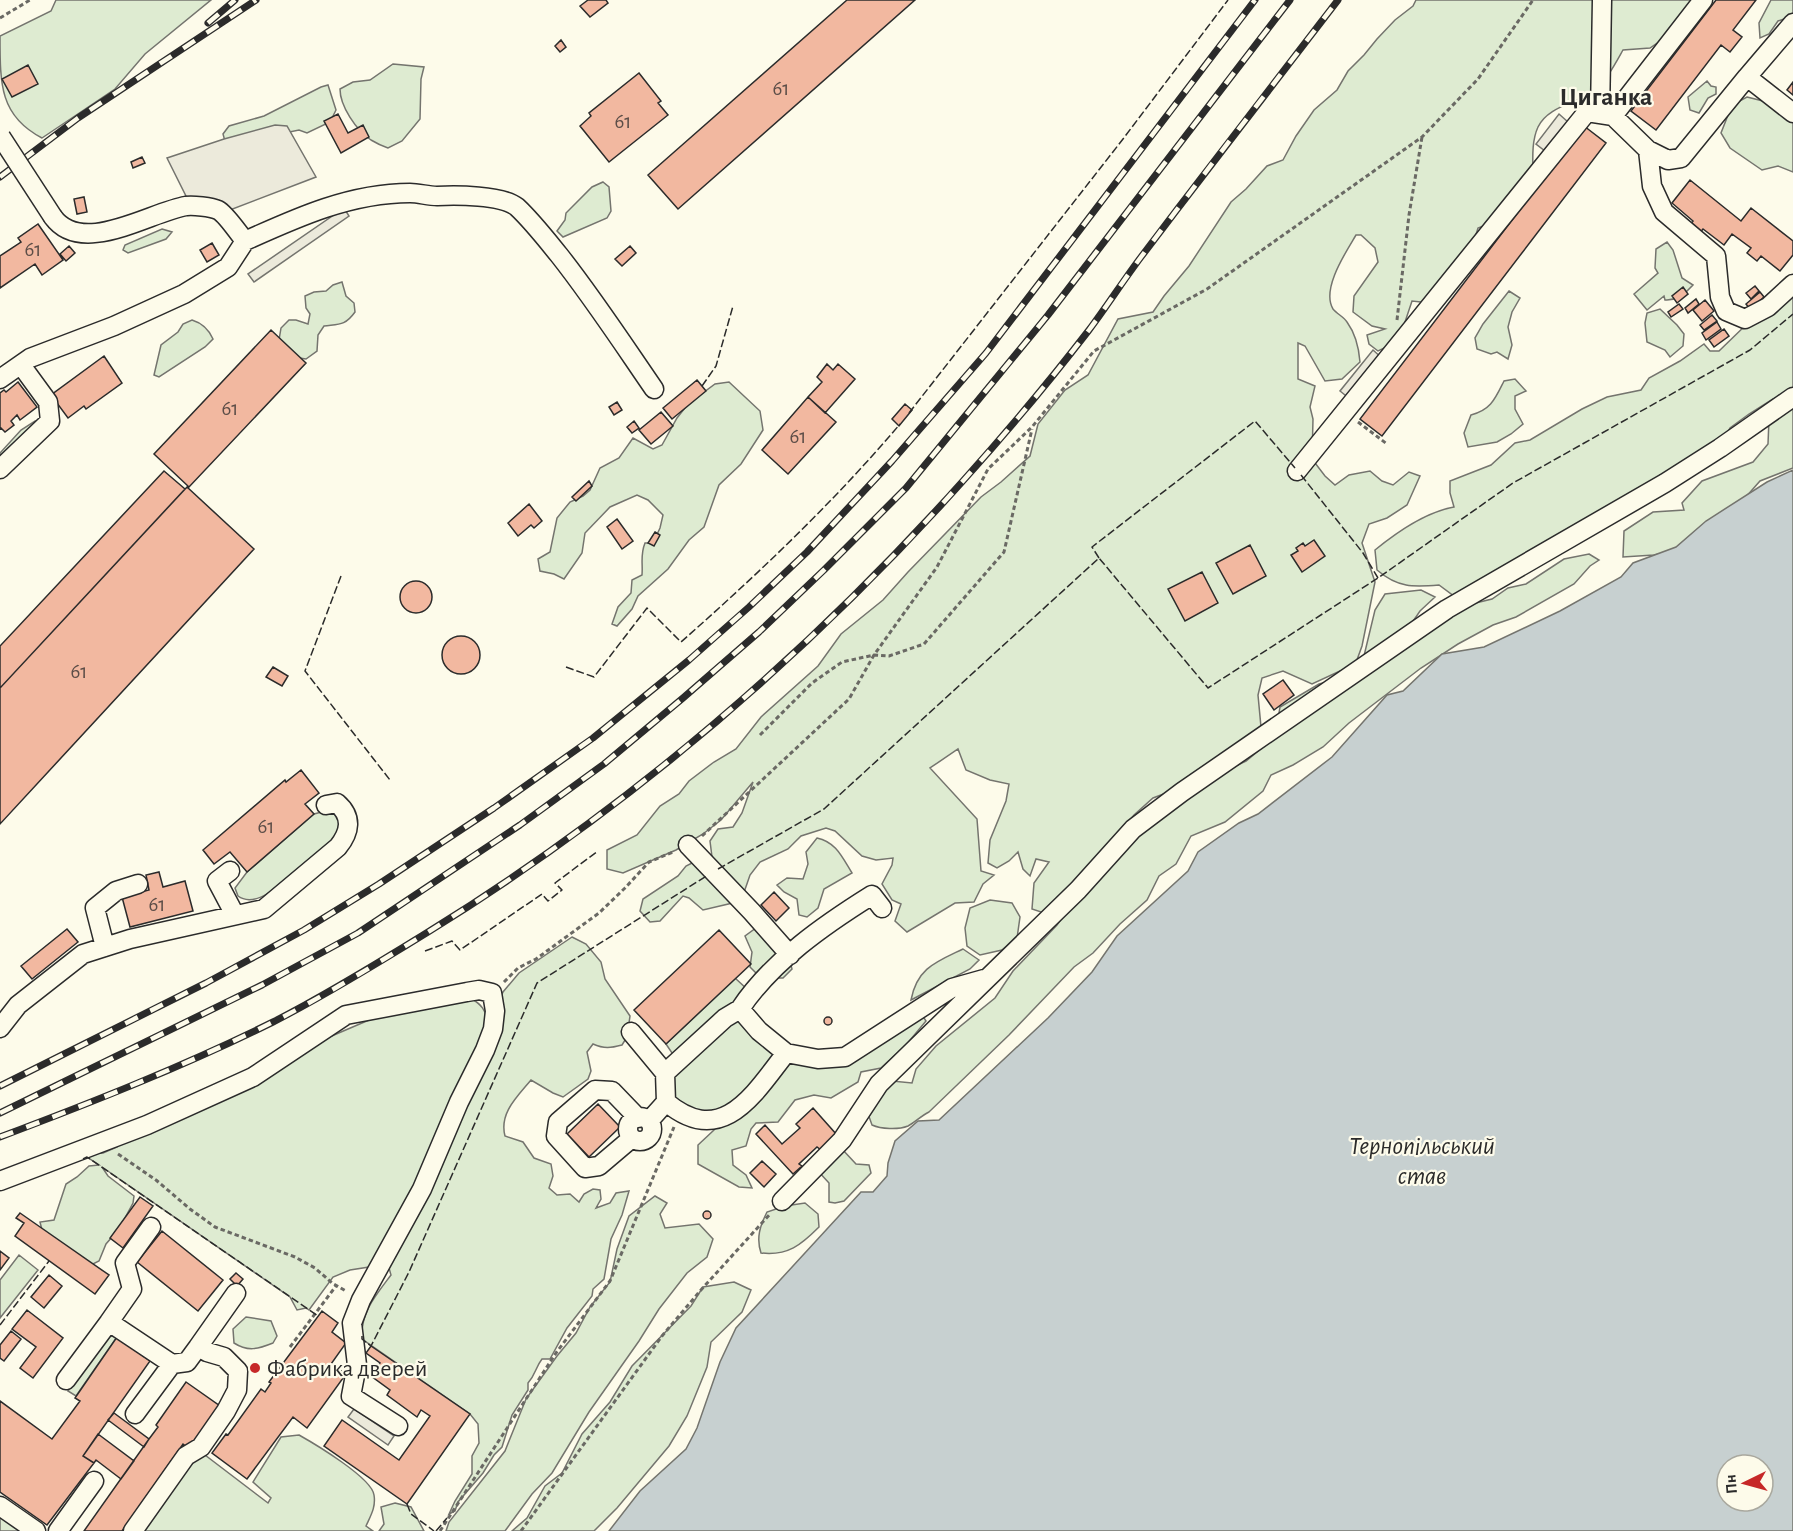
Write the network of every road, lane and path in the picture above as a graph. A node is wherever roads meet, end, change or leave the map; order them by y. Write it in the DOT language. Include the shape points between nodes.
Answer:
graph roads {
  1 [pos="30,0"];
  2 [pos="1533,0"];
  3 [pos="1602,0"];
  4 [pos="1703,0"];
  5 [pos="0,18"];
  6 [pos="1793,23"];
  7 [pos="1747,77"];
  8 [pos="1793,113"];
  9 [pos="1606,115"];
  10 [pos="0,136"];
  11 [pos="1422,136"];
  12 [pos="1648,150"];
  13 [pos="245,241"];
  14 [pos="1793,284"];
  15 [pos="1394,352"];
  16 [pos="21,365"];
  17 [pos="0,379"];
  18 [pos="654,389"];
  19 [pos="1793,397"];
  20 [pos="1345,412"];
  21 [pos="1032,427"];
  22 [pos="1387,444"];
  23 [pos="0,469"];
  24 [pos="1297,471"];
  25 [pos="874,655"];
  26 [pos="760,735"];
  27 [pos="326,805"];
  28 [pos="688,845"];
  29 [pos="230,871"];
  30 [pos="138,884"];
  31 [pos="882,908"];
  32 [pos="236,915"];
  33 [pos="105,947"];
  34 [pos="790,955"];
  35 [pos="986,979"];
  36 [pos="492,993"];
  37 [pos="740,1009"];
  38 [pos="0,1028"];
  39 [pos="632,1032"];
  40 [pos="786,1053"];
  41 [pos="665,1072"];
  42 [pos="673,1108"];
  43 [pos="643,1119"];
  44 [pos="102,1142"];
  45 [pos="0,1181"];
  46 [pos="782,1201"];
  47 [pos="151,1227"];
  48 [pos="337,1286"];
  49 [pos="236,1293"];
  50 [pos="361,1300"];
  51 [pos="108,1322"];
  52 [pos="198,1347"];
  53 [pos="290,1347"];
  54 [pos="172,1364"];
  55 [pos="66,1380"];
  56 [pos="135,1414"];
  57 [pos="398,1426"];
  58 [pos="94,1480"];
  59 [pos="0,1506"];
  60 [pos="36,1531"];
  61 [pos="58,1531"];
  62 [pos="133,1531"];
  63 [pos="440,1531"];
  64 [pos="521,1531"];
  1 -- 5 [label="path"];
  2 -- 11 [label="path" via="1478,79"];
  3 -- 9 [label="lane"];
  4 -- 9 [label="lane"];
  6 -- 7 [label="lane"];
  7 -- 8 [label="lane"];
  7 -- 12 [label="lane" via="1681,158 1668,160"];
  9 -- 12 [label="lane"];
  9 -- 15 [label="lane" via="1587,112"];
  10 -- 13 [label="lane, bridge" via="59,226 74,232 101,233 188,205 219,211"];
  11 -- 15 [label="path"];
  11 -- 21 [label="path" via="1207,289 1095,351"];
  12 -- 14 [label="lane" via="1652,186 1664,212 1716,256 1720,297 1726,311 1745,319 1768,308"];
  13 -- 16 [label="lane" via="228,267 183,294"];
  13 -- 18 [label="lane" via="309,212 369,196 457,194 515,206 579,280"];
  15 -- 20 [label="lane"];
  16 -- 17 [label="lane"];
  16 -- 23 [label="lane" via="48,402 50,422"];
  19 -- 35 [label="lane" via="1665,483 1447,609 1182,792 1133,830"];
  20 -- 22 [label="path"];
  20 -- 24 [label="lane"];
  21 -- 25 [label="path" via="988,469 937,567"];
  21 -- 25 [label="path" via="1004,552 924,644 889,656"];
  25 -- 26 [label="path" via="842,662 812,683"];
  25 -- 28 [label="path" via="849,699 696,842"];
  27 -- 32 [label="lane" via="337,803 344,809 346,836 338,847 264,909"];
  28 -- 34 [label="lane"];
  28 -- 36 [label="path" via="649,862 599,913 518,968"];
  29 -- 32 [label="lane" via="217,881"];
  30 -- 33 [label="lane" via="116,891 95,908"];
  31 -- 34 [label="lane" via="872,895"];
  32 -- 33 [label="lane"];
  33 -- 38 [label="lane" via="83,954 18,1005"];
  34 -- 37 [label="lane" via="752,991"];
  35 -- 40 [label="lane" via="952,988 845,1058 818,1059"];
  35 -- 46 [label="lane" via="879,1084 842,1140"];
  36 -- 44 [label="lane" via="473,991 346,1015 253,1077"];
  36 -- 50 [label="lane" via="493,1029 485,1050 422,1189"];
  37 -- 40 [label="lane"];
  37 -- 41 [label="lane"];
  39 -- 41 [label="lane"];
  40 -- 42 [label="lane" via="747,1103 723,1118 703,1120"];
  41 -- 42 [label="lane"];
  42 -- 43 [label="lane"];
  42 -- 63 [label="path" via="610,1281 556,1353"];
  43 -- 43 [label="lane" via="653,1129 649,1138 640,1142 632,1138 599,1166 585,1168 556,1136 558,1122 595,1090 612,1091"];
  44 -- 45 [label="lane"];
  44 -- 48 [label="path" via="215,1227 295,1257"];
  46 -- 64 [label="path" via="662,1336"];
  47 -- 51 [label="lane" via="125,1263 132,1289"];
  48 -- 50 [label="path"];
  48 -- 53 [label="path"];
  49 -- 52 [label="lane"];
  50 -- 57 [label="lane" via="352,1323 357,1365 351,1396"];
  51 -- 54 [label="lane"];
  51 -- 55 [label="lane"];
  52 -- 54 [label="lane" via="187,1362"];
  52 -- 62 [label="lane" via="224,1358 238,1371 237,1390 201,1447 186,1456"];
  54 -- 56 [label="lane"];
  58 -- 61 [label="lane"];
  59 -- 60 [label="lane"];
}
